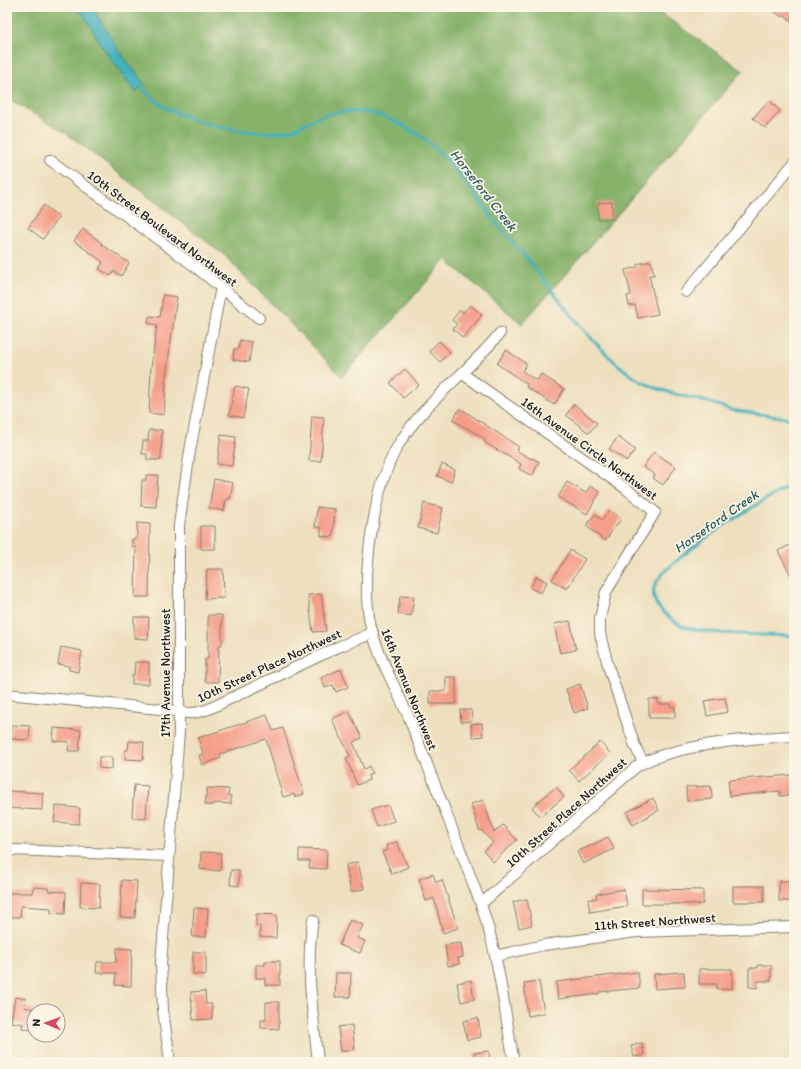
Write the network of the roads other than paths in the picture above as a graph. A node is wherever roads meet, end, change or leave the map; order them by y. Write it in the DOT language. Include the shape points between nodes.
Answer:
graph roads {
  1 [pos="50,160"];
  2 [pos="794,163"];
  3 [pos="221,287"];
  4 [pos="686,292"];
  5 [pos="259,318"];
  6 [pos="500,333"];
  7 [pos="463,374"];
  8 [pos="373,633"];
  9 [pos="7,694"];
  10 [pos="178,712"];
  11 [pos="794,736"];
  12 [pos="643,762"];
  13 [pos="12,850"];
  14 [pos="169,856"];
  15 [pos="481,904"];
  16 [pos="314,920"];
  17 [pos="794,926"];
  18 [pos="495,956"];
  19 [pos="170,1062"];
  20 [pos="318,1062"];
  21 [pos="514,1062"];
  1 -- 3 [label="street, 10th Street Boulevard Northwest"];
  2 -- 4 [label="street"];
  3 -- 5 [label="street, 10th Street Boulevard Northwest"];
  3 -- 10 [label="street, 17th Avenue Northwest" via="190,451 179,525"];
  6 -- 7 [label="street, 16th Avenue Northwest"];
  7 -- 8 [label="street, 16th Avenue Northwest" via="412,424 396,450 384,478 366,575 369,617"];
  7 -- 12 [label="street, 16th Avenue Circle Northwest" via="655,512 606,592 600,618 600,634 609,669 635,746"];
  8 -- 10 [label="street, 10th Street Place Northwest" via="338,647 209,709 186,714"];
  8 -- 15 [label="street, 16th Avenue Northwest" via="430,770"];
  9 -- 10 [label="street, 10th Street Place Northwest"];
  10 -- 14 [label="street, 17th Avenue Northwest"];
  11 -- 12 [label="street, 10th Street Place Northwest" via="703,746"];
  12 -- 15 [label="street, 10th Street Place Northwest"];
  13 -- 14 [label="street"];
  14 -- 19 [label="street, 17th Avenue Northwest" via="161,964 163,1010"];
  15 -- 18 [label="street, 16th Avenue Northwest"];
  16 -- 20 [label="street" via="310,970"];
  17 -- 18 [label="street, 11th Street Northwest" via="636,932 544,945"];
  18 -- 21 [label="street, 16th Avenue Northwest"];
}
